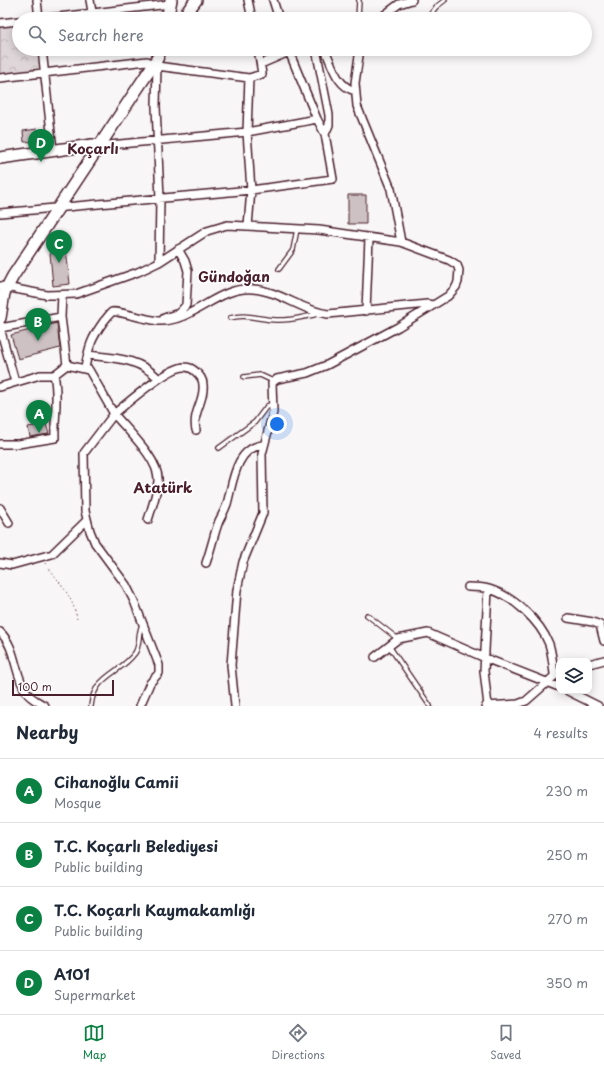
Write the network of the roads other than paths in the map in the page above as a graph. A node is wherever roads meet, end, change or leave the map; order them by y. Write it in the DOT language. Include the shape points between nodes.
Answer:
graph roads {
  1 [pos="37,0"];
  2 [pos="90,0"];
  3 [pos="196,0"];
  4 [pos="248,0"];
  5 [pos="273,0"];
  6 [pos="359,0"];
  7 [pos="412,0"];
  8 [pos="445,0"];
  9 [pos="167,2"];
  10 [pos="39,12"];
  11 [pos="92,12"];
  12 [pos="163,12"];
  13 [pos="187,12"];
  14 [pos="251,12"];
  15 [pos="277,12"];
  16 [pos="358,12"];
  17 [pos="388,12"];
  18 [pos="432,12"];
  19 [pos="12,22"];
  20 [pos="0,23"];
  21 [pos="43,56"];
  22 [pos="153,56"];
  23 [pos="157,56"];
  24 [pos="259,56"];
  25 [pos="276,56"];
  26 [pos="291,56"];
  27 [pos="317,56"];
  28 [pos="328,56"];
  29 [pos="359,56"];
  30 [pos="153,64"];
  31 [pos="261,64"];
  32 [pos="44,74"];
  33 [pos="0,78"];
  34 [pos="249,78"];
  35 [pos="355,91"];
  36 [pos="317,119"];
  37 [pos="248,132"];
  38 [pos="325,134"];
  39 [pos="156,141"];
  40 [pos="93,149"];
  41 [pos="53,151"];
  42 [pos="0,158"];
  43 [pos="251,190"];
  44 [pos="160,199"];
  45 [pos="54,208"];
  46 [pos="0,213"];
  47 [pos="248,226"];
  48 [pos="297,228"];
  49 [pos="369,238"];
  50 [pos="401,242"];
  51 [pos="178,249"];
  52 [pos="159,262"];
  53 [pos="279,269"];
  54 [pos="2,287"];
  55 [pos="62,296"];
  56 [pos="433,305"];
  57 [pos="366,311"];
  58 [pos="318,312"];
  59 [pos="61,317"];
  60 [pos="0,318"];
  61 [pos="230,318"];
  62 [pos="159,321"];
  63 [pos="0,328"];
  64 [pos="88,355"];
  65 [pos="67,365"];
  66 [pos="85,368"];
  67 [pos="54,375"];
  68 [pos="244,378"];
  69 [pos="159,379"];
  70 [pos="273,381"];
  71 [pos="15,382"];
  72 [pos="0,387"];
  73 [pos="273,404"];
  74 [pos="114,414"];
  75 [pos="196,430"];
  76 [pos="0,444"];
  77 [pos="263,445"];
  78 [pos="219,448"];
  79 [pos="0,508"];
  80 [pos="86,520"];
  81 [pos="148,520"];
  82 [pos="9,523"];
  83 [pos="0,563"];
  84 [pos="206,563"];
  85 [pos="468,587"];
  86 [pos="488,589"];
  87 [pos="367,615"];
  88 [pos="568,618"];
  89 [pos="143,624"];
  90 [pos="0,632"];
  91 [pos="398,639"];
  92 [pos="604,641"];
  93 [pos="389,646"];
  94 [pos="375,657"];
  95 [pos="484,658"];
  96 [pos="604,660"];
  97 [pos="592,663"];
  98 [pos="556,670"];
  99 [pos="556,674"];
  100 [pos="548,682"];
  101 [pos="556,686"];
  102 [pos="574,694"];
  103 [pos="515,705"];
  104 [pos="46,706"];
  105 [pos="91,706"];
  106 [pos="140,706"];
  107 [pos="235,706"];
  108 [pos="430,706"];
  109 [pos="487,706"];
  110 [pos="598,706"];
  1 -- 10 [label="street"];
  2 -- 11 [label="street"];
  3 -- 13 [label="main road"];
  4 -- 14 [label="street"];
  5 -- 15 [label="street"];
  6 -- 16 [label="lane"];
  7 -- 17 [label="street" via="399,4"];
  8 -- 18 [label="lane"];
  9 -- 11 [label="street"];
  9 -- 12 [label="main road"];
  19 -- 20 [label="street"];
  21 -- 32 [label="street"];
  22 -- 30 [label="main road"];
  23 -- 30 [label="main road"];
  24 -- 31 [label="street"];
  25 -- 31 [label="street"];
  26 -- 36 [label="street"];
  27 -- 38 [label="street" via="330,120"];
  28 -- 35 [label="street" via="340,82"];
  29 -- 35 [label="street"];
  30 -- 32 [label="street"];
  30 -- 34 [label="street"];
  30 -- 39 [label="street" via="156,81"];
  30 -- 40 [label="main road"];
  31 -- 34 [label="street" via="262,74"];
  32 -- 33 [label="street"];
  32 -- 41 [label="street"];
  34 -- 37 [label="street"];
  35 -- 50 [label="street" via="361,120 391,189"];
  36 -- 37 [label="street"];
  36 -- 38 [label="street"];
  37 -- 39 [label="street"];
  37 -- 43 [label="street"];
  38 -- 43 [label="street" via="333,179"];
  39 -- 40 [label="street"];
  39 -- 44 [label="street"];
  40 -- 41 [label="main road"];
  40 -- 45 [label="main road"];
  41 -- 42 [label="main road"];
  43 -- 44 [label="street"];
  43 -- 47 [label="street"];
  44 -- 45 [label="street"];
  44 -- 52 [label="street"];
  45 -- 46 [label="street"];
  45 -- 54 [label="main road"];
  47 -- 48 [label="street"];
  47 -- 51 [label="street" via="216,228"];
  48 -- 49 [label="street"];
  48 -- 53 [label="lane" via="293,250"];
  49 -- 50 [label="street"];
  49 -- 57 [label="street"];
  50 -- 56 [label="street" via="457,265 459,276 456,288"];
  51 -- 52 [label="street"];
  51 -- 62 [label="street" via="188,271 186,305 179,313"];
  52 -- 55 [label="street" via="94,288"];
  54 -- 55 [label="street"];
  54 -- 60 [label="main road"];
  55 -- 59 [label="street"];
  56 -- 57 [label="street"];
  56 -- 70 [label="street" via="327,366"];
  57 -- 58 [label="street" via="333,314"];
  58 -- 61 [label="lane" via="314,315 284,320 265,320 249,315"];
  58 -- 62 [label="street" via="261,290 243,289 229,292 197,311 175,320"];
  59 -- 63 [label="street"];
  59 -- 65 [label="street"];
  62 -- 64 [label="street" via="113,311 92,336"];
  63 -- 71 [label="street"];
  64 -- 66 [label="street"];
  64 -- 69 [label="street" via="131,360 148,369"];
  65 -- 66 [label="street"];
  65 -- 67 [label="street"];
  66 -- 74 [label="street" via="92,374"];
  67 -- 71 [label="street" via="40,375"];
  67 -- 76 [label="street" via="57,388 55,438"];
  68 -- 70 [label="lane" via="260,375"];
  69 -- 74 [label="street"];
  69 -- 75 [label="street" via="186,367 193,369 202,378 203,392 195,417"];
  70 -- 73 [label="street"];
  71 -- 72 [label="street"];
  73 -- 77 [label="street" via="271,421"];
  73 -- 78 [label="lane" via="267,406 255,422"];
  74 -- 80 [label="street" via="84,453"];
  74 -- 81 [label="street" via="156,466 158,480"];
  77 -- 84 [label="street" via="248,451 235,470 227,505 219,521"];
  77 -- 107 [label="street" via="263,513 243,562 237,590 231,669"];
  79 -- 82 [label="street"];
  80 -- 83 [label="street" via="52,554 12,565"];
  80 -- 89 [label="street" via="95,543 126,585"];
  85 -- 86 [label="street"];
  86 -- 95 [label="street"];
  86 -- 98 [label="street" via="499,593 522,609 538,627 549,645"];
  87 -- 91 [label="lane"];
  88 -- 92 [label="street" via="600,625"];
  89 -- 105 [label="lane" via="134,654 100,683"];
  89 -- 106 [label="street" via="160,668"];
  90 -- 104 [label="street" via="10,646 25,690 32,698"];
  91 -- 93 [label="street"];
  91 -- 95 [label="street" via="423,633 434,634"];
  93 -- 94 [label="street"];
  93 -- 108 [label="lane"];
  95 -- 100 [label="street"];
  95 -- 109 [label="street"];
  96 -- 97 [label="street"];
  99 -- 100 [label="street"];
  100 -- 101 [label="street"];
  100 -- 103 [label="street" via="531,698"];
  102 -- 110 [label="street"];
  103 -- 109 [label="street"];
}
